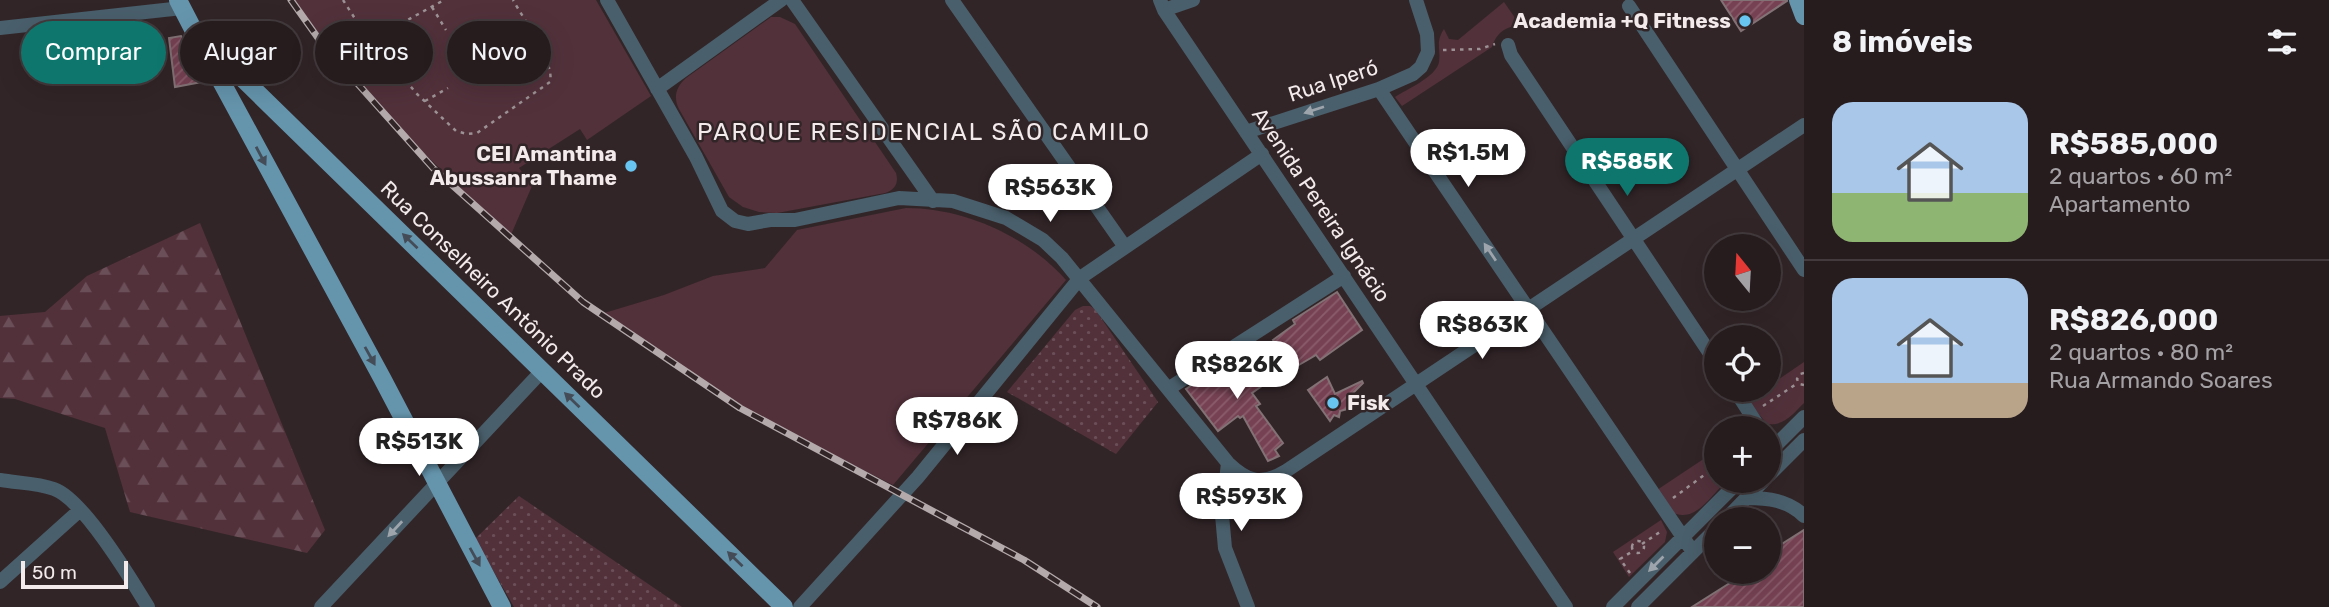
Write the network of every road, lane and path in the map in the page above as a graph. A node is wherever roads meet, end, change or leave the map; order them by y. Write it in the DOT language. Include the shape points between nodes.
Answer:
graph roads {
  1 [pos="343,0"];
  2 [pos="444,0"];
  3 [pos="513,0"];
  4 [pos="607,0"];
  5 [pos="781,0"];
  6 [pos="792,0"];
  7 [pos="952,0"];
  8 [pos="1193,0"];
  9 [pos="1416,0"];
  10 [pos="1798,0"];
  11 [pos="180,4"];
  12 [pos="1162,5"];
  13 [pos="1629,6"];
  14 [pos="432,7"];
  15 [pos="1804,16"];
  16 [pos="189,21"];
  17 [pos="358,21"];
  18 [pos="406,21"];
  19 [pos="0,28"];
  20 [pos="446,30"];
  21 [pos="1508,45"];
  22 [pos="1427,56"];
  23 [pos="223,84"];
  24 [pos="249,84"];
  25 [pos="410,84"];
  26 [pos="448,88"];
  27 [pos="657,89"];
  28 [pos="1379,89"];
  29 [pos="258,93"];
  30 [pos="425,101"];
  31 [pos="239,114"];
  32 [pos="1804,125"];
  33 [pos="1246,132"];
  34 [pos="1262,154"];
  35 [pos="1737,169"];
  36 [pos="933,201"];
  37 [pos="1633,239"];
  38 [pos="1125,247"];
  39 [pos="1804,270"];
  40 [pos="1344,276"];
  41 [pos="1080,278"];
  42 [pos="1528,309"];
  43 [pos="1704,345"];
  44 [pos="542,371"];
  45 [pos="1804,373"];
  46 [pos="1798,383"];
  47 [pos="1416,384"];
  48 [pos="1804,385"];
  49 [pos="1168,389"];
  50 [pos="1742,402"];
  51 [pos="1751,414"];
  52 [pos="1804,417"];
  53 [pos="1781,437"];
  54 [pos="1804,441"];
  55 [pos="1782,462"];
  56 [pos="1228,463"];
  57 [pos="1704,476"];
  58 [pos="0,480"];
  59 [pos="436,485"];
  60 [pos="1728,493"];
  61 [pos="1751,493"];
  62 [pos="1746,498"];
  63 [pos="1661,506"];
  64 [pos="1737,507"];
  65 [pos="80,510"];
  66 [pos="1804,516"];
  67 [pos="1673,523"];
  68 [pos="1683,538"];
  69 [pos="1704,541"];
  70 [pos="1642,544"];
  71 [pos="1633,551"];
  72 [pos="1693,552"];
  73 [pos="1620,559"];
  74 [pos="0,582"];
  75 [pos="145,606"];
  76 [pos="321,607"];
  77 [pos="502,607"];
  78 [pos="784,607"];
  79 [pos="800,607"];
  80 [pos="1248,607"];
  81 [pos="1566,607"];
  82 [pos="1613,607"];
  83 [pos="1638,607"];
  1 -- 17 [label="path"];
  2 -- 14 [label="path"];
  3 -- 30 [label="path" via="548,64 551,76 547,86 467,134 456,131"];
  4 -- 27 [label="street"];
  5 -- 27 [label="street"];
  6 -- 36 [label="street"];
  7 -- 38 [label="street"];
  8 -- 12 [label="street"];
  9 -- 22 [label="street" via="1427,34"];
  10 -- 15 [label="main road"];
  11 -- 16 [label="main road, Rua Conselheiro Antônio Prado"];
  11 -- 19 [label="street"];
  12 -- 33 [label="street, Avenida Pereira Ignácio"];
  13 -- 35 [label="street"];
  14 -- 18 [label="path"];
  14 -- 20 [label="path"];
  21 -- 22 [label="path"];
  21 -- 37 [label="street"];
  22 -- 28 [label="street, Rua Iperó" via="1413,74"];
  23 -- 31 [label="main road"];
  24 -- 29 [label="main road, Rua Conselheiro Antônio Prado"];
  25 -- 30 [label="path"];
  26 -- 30 [label="path"];
  27 -- 36 [label="street" via="722,211 735,221 795,220 899,198"];
  28 -- 33 [label="street, Rua Iperó, one-way"];
  42 -- 28 [label="street, one-way"];
  29 -- 31 [label="main road" via="246,100"];
  44 -- 29 [label="main road, Rua Conselheiro Antônio Prado, one-way"];
  31 -- 59 [label="main road, one-way"];
  32 -- 35 [label="street"];
  33 -- 34 [label="street, Avenida Pereira Ignácio"];
  34 -- 38 [label="street"];
  34 -- 40 [label="street, Avenida Pereira Ignácio"];
  35 -- 37 [label="street"];
  35 -- 39 [label="street"];
  36 -- 41 [label="street" via="954,202 1006,218 1042,240"];
  37 -- 42 [label="street"];
  37 -- 43 [label="street"];
  38 -- 41 [label="street"];
  40 -- 47 [label="street, Avenida Pereira Ignácio"];
  40 -- 49 [label="street"];
  41 -- 49 [label="street"];
  41 -- 79 [label="street" via="918,477"];
  42 -- 47 [label="street"];
  42 -- 63 [label="street"];
  44 -- 59 [label="street"];
  78 -- 44 [label="main road, Rua Conselheiro Antônio Prado, one-way"];
  45 -- 46 [label="path" via="1797,377"];
  46 -- 48 [label="path"];
  46 -- 51 [label="path"];
  47 -- 56 [label="street" via="1275,477 1249,478"];
  47 -- 81 [label="street, Avenida Pereira Ignácio"];
  49 -- 56 [label="street"];
  50 -- 51 [label="street"];
  52 -- 53 [label="street"];
  54 -- 55 [label="street"];
  56 -- 80 [label="street" via="1222,515 1225,548"];
  57 -- 63 [label="path"];
  58 -- 65 [label="street" via="56,489"];
  59 -- 76 [label="street, one-way"];
  59 -- 77 [label="main road, one-way"];
  60 -- 68 [label="street"];
  61 -- 62 [label="street"];
  62 -- 64 [label="street"];
  62 -- 66 [label="street" via="1769,498 1793,506"];
  63 -- 67 [label="street"];
  65 -- 74 [label="street"];
  65 -- 75 [label="street" via="122,565"];
  67 -- 68 [label="street"];
  67 -- 70 [label="path"];
  68 -- 72 [label="street"];
  68 -- 82 [label="street, one-way"];
  69 -- 72 [label="street"];
  70 -- 71 [label="path" via="1635,542"];
  70 -- 71 [label="path" via="1641,552"];
  71 -- 73 [label="path"];
  72 -- 83 [label="street"];
}
